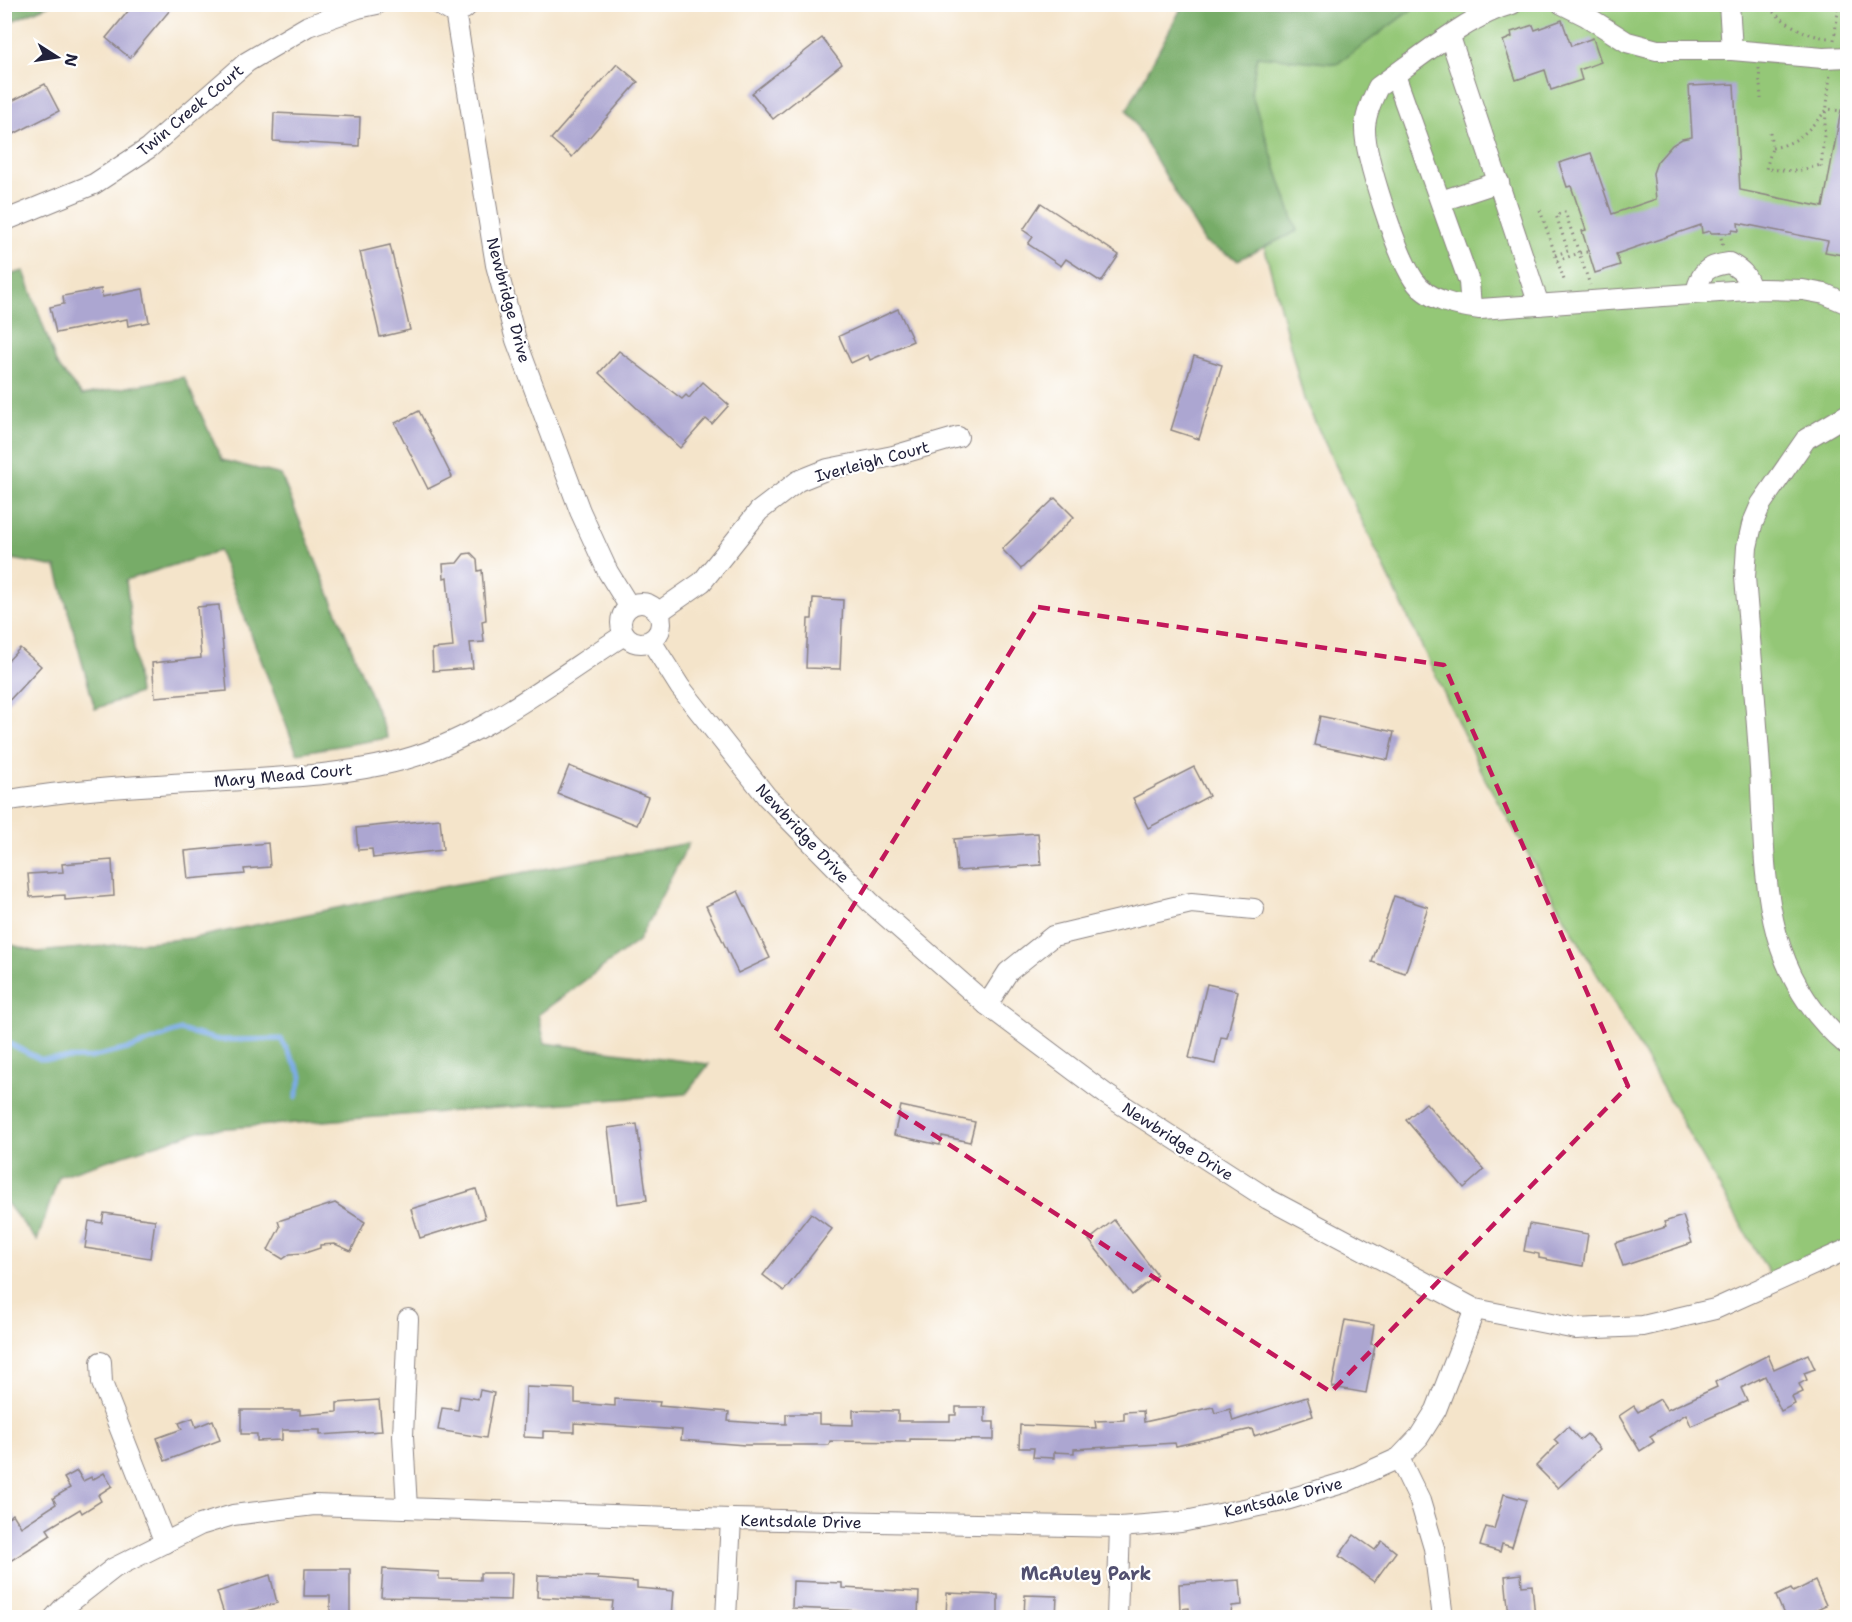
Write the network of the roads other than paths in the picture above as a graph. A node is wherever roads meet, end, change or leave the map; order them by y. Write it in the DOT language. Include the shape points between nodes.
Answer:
graph roads {
  1 [pos="377,4"];
  2 [pos="1512,4"];
  3 [pos="1562,4"];
  4 [pos="1729,4"];
  5 [pos="454,7"];
  6 [pos="1450,37"];
  7 [pos="1732,50"];
  8 [pos="1838,51"];
  9 [pos="1395,75"];
  10 [pos="1499,182"];
  11 [pos="1442,201"];
  12 [pos="4,221"];
  13 [pos="1751,289"];
  14 [pos="1696,292"];
  15 [pos="1848,304"];
  16 [pos="1539,305"];
  17 [pos="1471,308"];
  18 [pos="1848,414"];
  19 [pos="958,437"];
  20 [pos="629,606"];
  21 [pos="659,612"];
  22 [pos="624,635"];
  23 [pos="651,641"];
  24 [pos="4,801"];
  25 [pos="1254,909"];
  26 [pos="987,1005"];
  27 [pos="1848,1047"];
  28 [pos="1848,1249"];
  29 [pos="1475,1309"];
  30 [pos="408,1319"];
  31 [pos="101,1362"];
  32 [pos="1399,1458"];
  33 [pos="407,1508"];
  34 [pos="731,1519"];
  35 [pos="1120,1527"];
  36 [pos="165,1543"];
  37 [pos="54,1617"];
  38 [pos="726,1617"];
  39 [pos="1117,1617"];
  40 [pos="1443,1617"];
  1 -- 12 [label="street, Twin Creek Court" via="308,26 247,62 149,148 94,184"];
  2 -- 6 [label="street" via="1469,22"];
  3 -- 7 [label="street" via="1627,42 1657,50"];
  4 -- 7 [label="street"];
  5 -- 20 [label="street, Newbridge Drive" via="496,264 516,340 580,511 608,572"];
  6 -- 9 [label="street"];
  6 -- 10 [label="street"];
  7 -- 8 [label="street"];
  9 -- 11 [label="street"];
  9 -- 17 [label="street" via="1378,87 1371,103 1365,127 1369,160 1414,281 1434,297"];
  10 -- 11 [label="street"];
  10 -- 16 [label="street"];
  11 -- 17 [label="street" via="1469,282"];
  13 -- 14 [label="street"];
  13 -- 14 [label="street" via="1742,270 1729,263 1708,268 1699,278"];
  13 -- 15 [label="street" via="1803,290"];
  14 -- 16 [label="street"];
  16 -- 17 [label="street"];
  18 -- 27 [label="street" via="1806,439 1761,504 1747,547 1745,577 1765,871 1773,924 1788,972 1814,1011"];
  19 -- 21 [label="street, Iverleigh Court" via="828,469 798,482 759,511 702,582"];
  20 -- 21 [label="street" via="648,604"];
  20 -- 22 [label="street" via="621,616"];
  21 -- 23 [label="street" via="662,625"];
  22 -- 23 [label="street" via="639,644"];
  22 -- 24 [label="street, Mary Mead Court" via="487,724 440,747 395,762 318,775 51,793"];
  23 -- 26 [label="street, Newbridge Drive" via="680,687 767,797 870,902"];
  25 -- 26 [label="street" via="1191,903 1053,936 1008,972"];
  26 -- 29 [label="street, Newbridge Drive" via="1107,1095 1268,1199"];
  28 -- 29 [label="street, Newbridge Drive" via="1715,1310 1643,1326 1576,1329"];
  29 -- 32 [label="street, Kentsdale Drive" via="1436,1410 1419,1437"];
  30 -- 33 [label="street" via="403,1436"];
  31 -- 36 [label="street" via="102,1383"];
  32 -- 35 [label="street, Kentsdale Drive" via="1346,1482 1283,1501 1181,1522"];
  32 -- 40 [label="street" via="1420,1501 1434,1548"];
  33 -- 34 [label="street, Kentsdale Drive"];
  33 -- 36 [label="street, Kentsdale Drive" via="314,1505 233,1515 200,1525"];
  34 -- 35 [label="street, Kentsdale Drive"];
  34 -- 38 [label="street"];
  35 -- 39 [label="street"];
  36 -- 37 [label="street, Kentsdale Drive" via="114,1568"];
}
